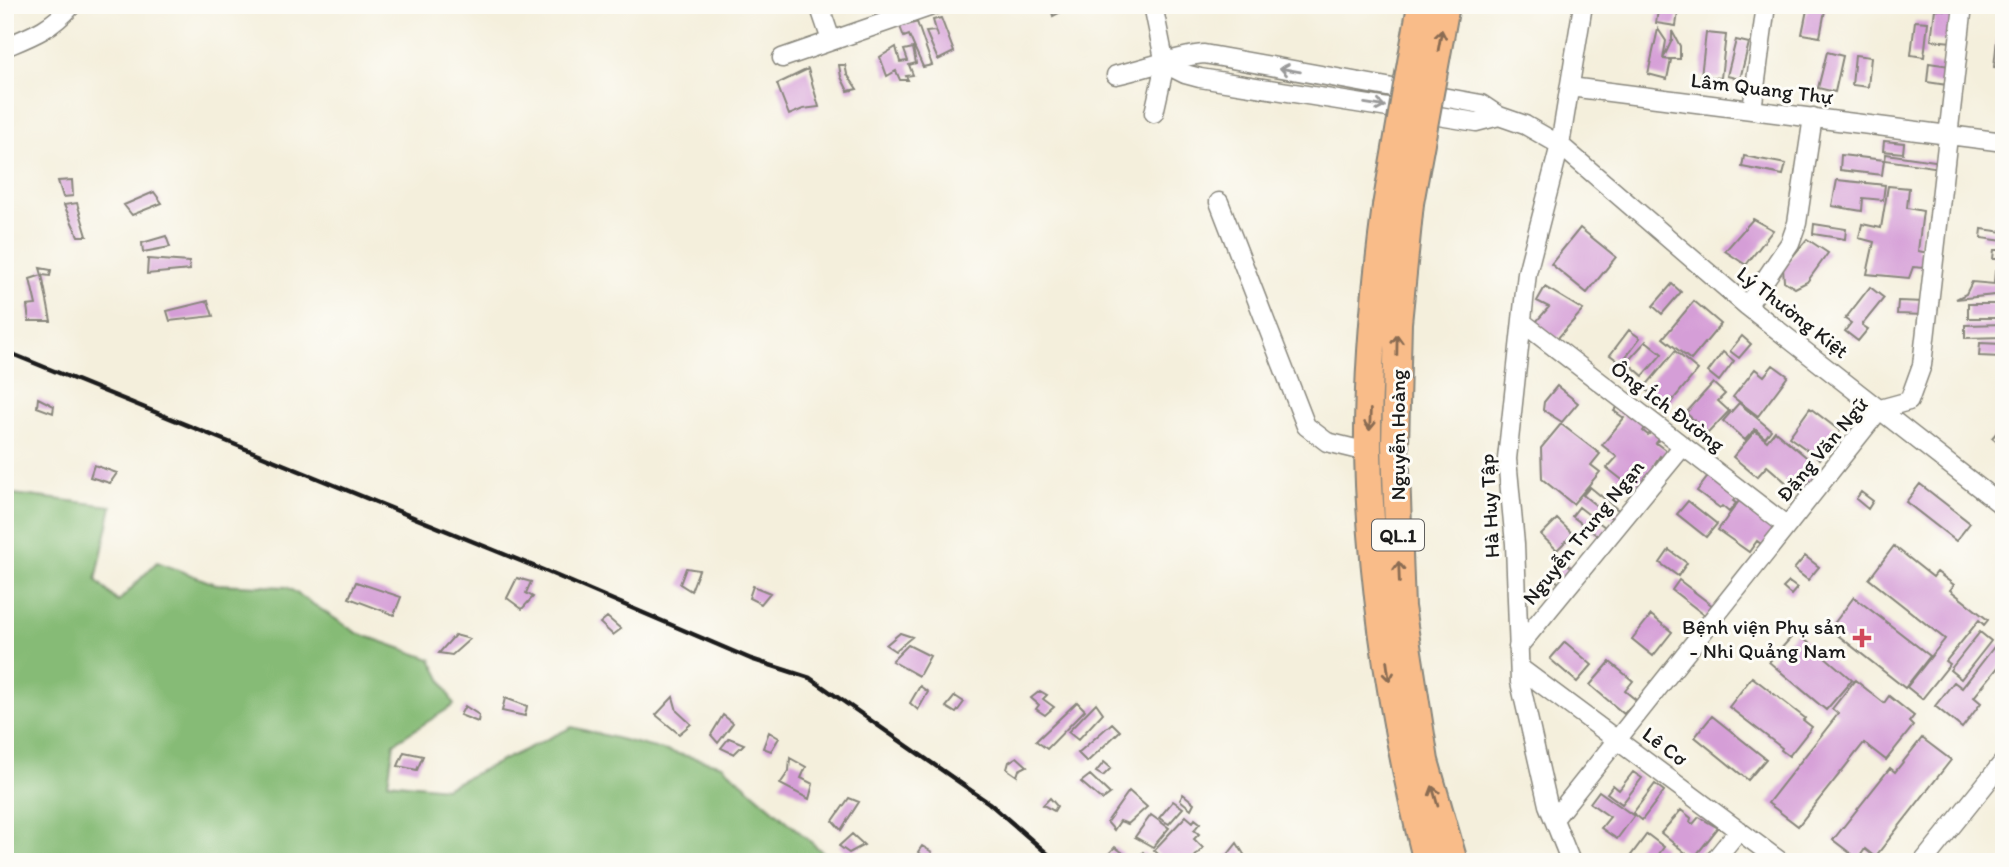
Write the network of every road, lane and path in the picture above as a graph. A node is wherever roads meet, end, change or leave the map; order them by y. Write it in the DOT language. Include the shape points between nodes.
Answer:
graph roads {
  1 [pos="72,5"];
  2 [pos="819,5"];
  3 [pos="934,5"];
  4 [pos="1153,5"];
  5 [pos="1421,5"];
  6 [pos="1446,5"];
  7 [pos="1583,5"];
  8 [pos="1766,5"];
  9 [pos="1964,5"];
  10 [pos="831,40"];
  11 [pos="5,47"];
  12 [pos="782,58"];
  13 [pos="1165,64"];
  14 [pos="1116,75"];
  15 [pos="1338,79"];
  16 [pos="1570,87"];
  17 [pos="1334,99"];
  18 [pos="1752,110"];
  19 [pos="1154,113"];
  20 [pos="1499,116"];
  21 [pos="1813,117"];
  22 [pos="1949,134"];
  23 [pos="2004,142"];
  24 [pos="1560,145"];
  25 [pos="1219,202"];
  26 [pos="1398,204"];
  27 [pos="1747,306"];
  28 [pos="1522,322"];
  29 [pos="1880,409"];
  30 [pos="1683,446"];
  31 [pos="1368,452"];
  32 [pos="2004,507"];
  33 [pos="1787,526"];
  34 [pos="1518,647"];
  35 [pos="1520,667"];
  36 [pos="1617,740"];
  37 [pos="2004,761"];
  38 [pos="1554,819"];
  39 [pos="1739,830"];
  40 [pos="1427,862"];
  41 [pos="1454,862"];
  42 [pos="1571,862"];
  43 [pos="1713,862"];
  44 [pos="1781,862"];
  45 [pos="1923,862"];
  1 -- 11 [label="street" via="42,32"];
  2 -- 10 [label="street"];
  3 -- 10 [label="street"];
  4 -- 13 [label="street"];
  5 -- 26 [label="highway, Nguyễn Hoàng / QL.1, bridge"];
  26 -- 6 [label="highway, Nguyễn Hoàng / QL.1, one-way, bridge"];
  7 -- 16 [label="street"];
  8 -- 18 [label="street"];
  9 -- 22 [label="street, Đặng Văn Ngữ"];
  10 -- 12 [label="street"];
  13 -- 14 [label="street, Lý Thường Kiệt"];
  15 -- 13 [label="street, Lý Thường Kiệt, one-way" via="1204,54 1181,56"];
  13 -- 17 [label="street" via="1199,78"];
  13 -- 19 [label="street"];
  15 -- 17 [label="street"];
  15 -- 20 [label="street, Lý Thường Kiệt" via="1481,104"];
  16 -- 18 [label="street, Lâm Quang Thự"];
  16 -- 24 [label="street"];
  17 -- 20 [label="street, one-way" via="1476,122"];
  18 -- 21 [label="street, Lâm Quang Thự"];
  20 -- 24 [label="street, Lý Thường Kiệt"];
  21 -- 22 [label="street, Lâm Quang Thự"];
  21 -- 27 [label="street" via="1797,223 1790,243"];
  22 -- 23 [label="street, Lâm Quang Thự"];
  22 -- 29 [label="street, Đặng Văn Ngữ" via="1922,365 1909,401"];
  24 -- 27 [label="street, Lý Thường Kiệt"];
  24 -- 28 [label="street, Hà Huy Tập" via="1527,274"];
  25 -- 31 [label="street" via="1306,426 1327,442"];
  26 -- 31 [label="highway, Nguyễn Hoàng / QL.1, one-way" via="1372,328"];
  41 -- 26 [label="highway, Nguyễn Hoàng / QL.1, one-way" via="1425,761 1401,607 1395,445"];
  27 -- 29 [label="street, Lý Thường Kiệt"];
  28 -- 30 [label="street, Ông Ích Đường"];
  28 -- 34 [label="street, Hà Huy Tập" via="1507,459"];
  29 -- 32 [label="street, Lý Thường Kiệt"];
  29 -- 33 [label="street, Đặng Văn Ngữ"];
  30 -- 33 [label="street, Ông Ích Đường"];
  30 -- 34 [label="street, Nguyễn Trung Ngạn"];
  31 -- 40 [label="highway, Nguyễn Hoàng / QL.1, one-way" via="1388,672"];
  33 -- 36 [label="street, Đặng Văn Ngữ"];
  34 -- 35 [label="street, Hà Huy Tập"];
  35 -- 36 [label="street, Lê Cơ"];
  35 -- 38 [label="street, Hà Huy Tập"];
  36 -- 38 [label="street, Đặng Văn Ngữ"];
  36 -- 39 [label="street, Lê Cơ"];
  37 -- 45 [label="street"];
  38 -- 42 [label="street, Hà Huy Tập"];
  39 -- 43 [label="street"];
  39 -- 44 [label="street, Lê Cơ"];
}
